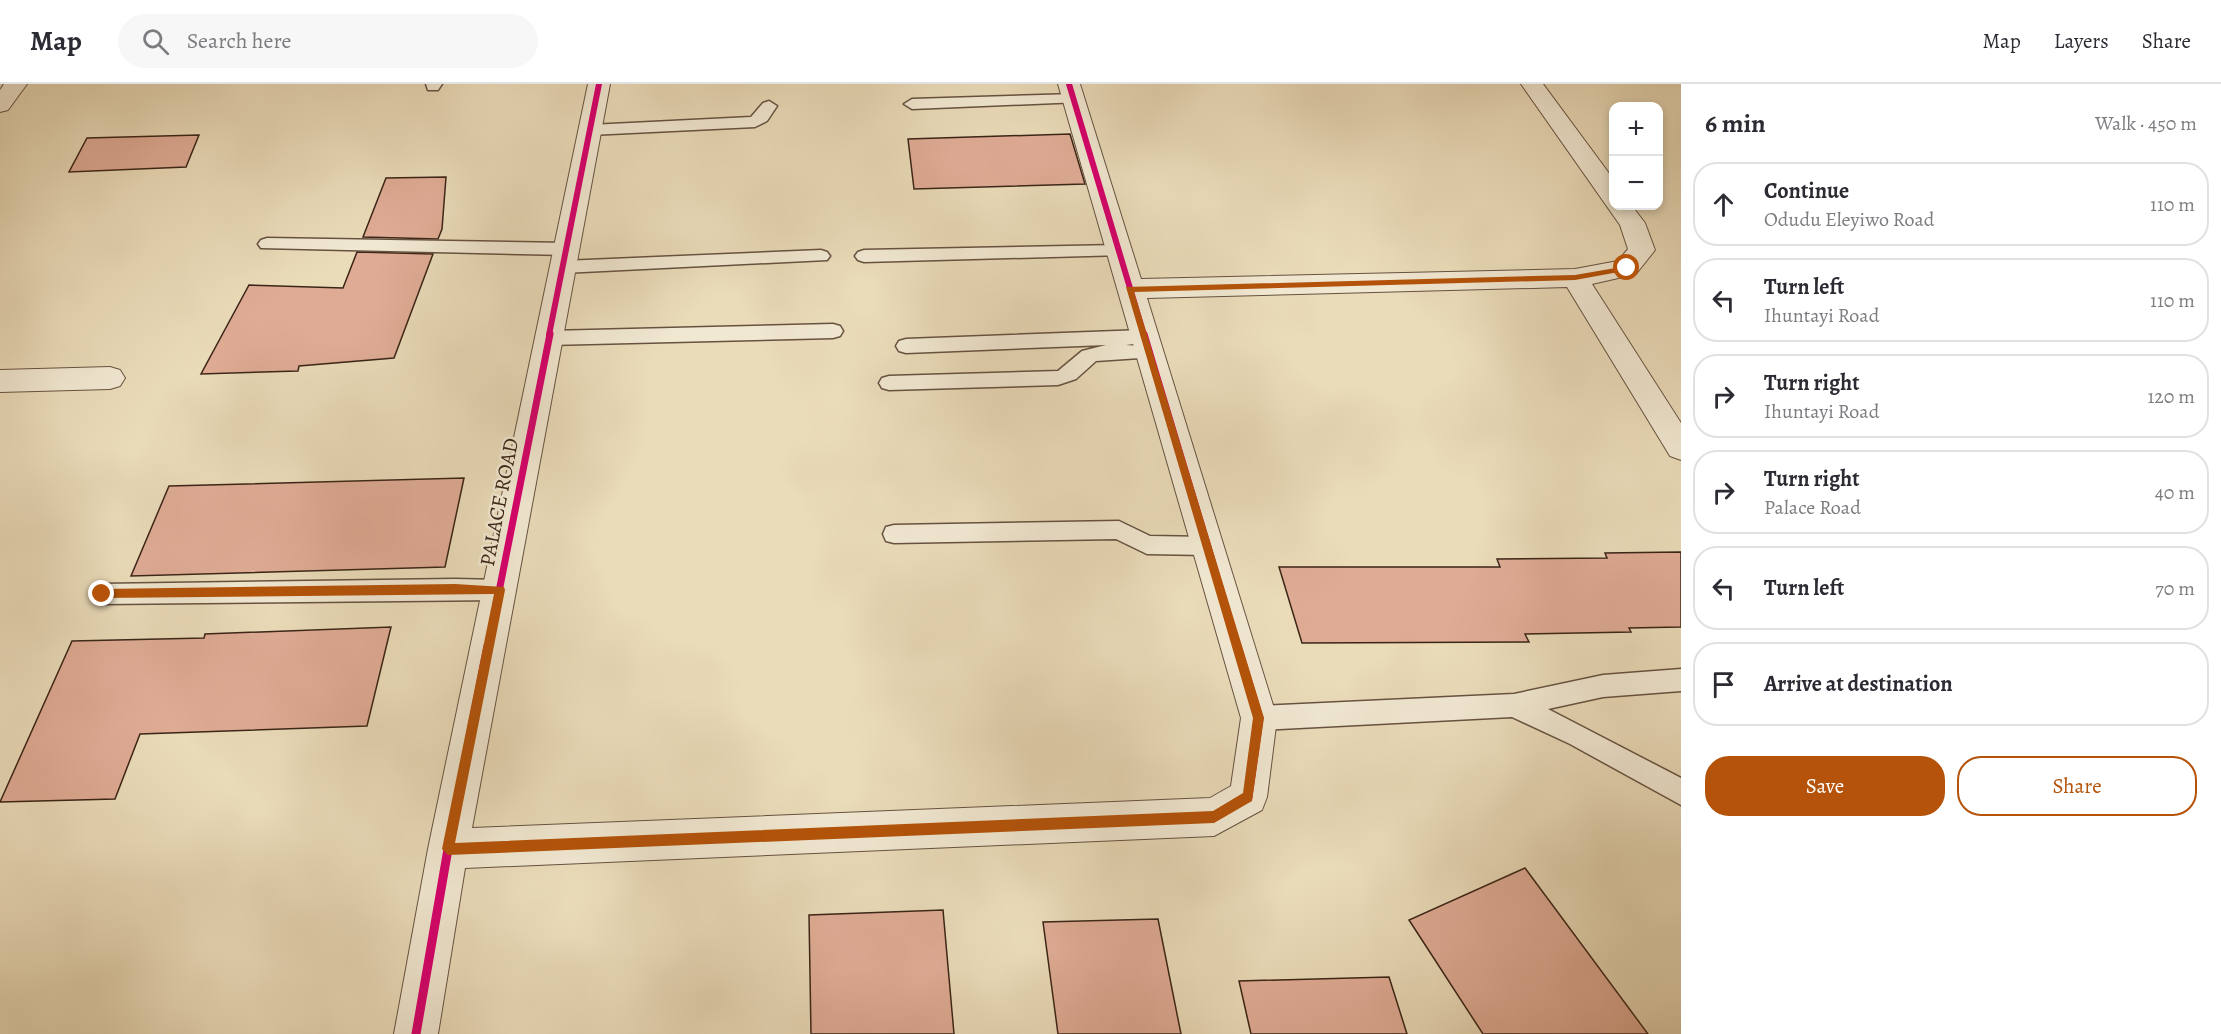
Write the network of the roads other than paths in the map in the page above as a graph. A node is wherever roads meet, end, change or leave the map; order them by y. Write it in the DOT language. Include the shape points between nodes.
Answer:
graph roads {
  1 [pos="16,84"];
  2 [pos="599,84"];
  3 [pos="1532,84"];
  4 [pos="1071,92"];
  5 [pos="912,104"];
  6 [pos="0,105"];
  7 [pos="769,106"];
  8 [pos="590,130"];
  9 [pos="1609,191"];
  10 [pos="1622,210"];
  11 [pos="267,244"];
  12 [pos="1118,251"];
  13 [pos="821,256"];
  14 [pos="864,256"];
  15 [pos="565,258"];
  16 [pos="1575,278"];
  17 [pos="1129,289"];
  18 [pos="833,331"];
  19 [pos="549,339"];
  20 [pos="1146,344"];
  21 [pos="906,346"];
  22 [pos="110,378"];
  23 [pos="0,381"];
  24 [pos="889,383"];
  25 [pos="1681,448"];
  26 [pos="894,534"];
  27 [pos="1207,546"];
  28 [pos="500,590"];
  29 [pos="102,594"];
  30 [pos="1681,680"];
  31 [pos="1514,705"];
  32 [pos="1259,718"];
  33 [pos="1681,792"];
  34 [pos="448,849"];
  35 [pos="416,1034"];
  1 -- 6 [label="street"];
  2 -- 8 [label="street, PALACE ROAD"];
  3 -- 9 [label="street"];
  4 -- 5 [label="lane"];
  4 -- 12 [label="street"];
  7 -- 8 [label="lane" via="755,122"];
  8 -- 15 [label="street, PALACE ROAD"];
  10 -- 16 [label="street" via="1632,223 1642,250 1627,268"];
  11 -- 15 [label="lane"];
  12 -- 14 [label="lane"];
  12 -- 17 [label="street"];
  13 -- 15 [label="lane"];
  15 -- 19 [label="street, PALACE ROAD"];
  16 -- 17 [label="street"];
  16 -- 25 [label="street"];
  17 -- 20 [label="street"];
  18 -- 19 [label="lane"];
  19 -- 28 [label="street, PALACE ROAD"];
  20 -- 21 [label="lane"];
  20 -- 24 [label="lane" via="1127,352 1089,356 1070,375 1058,378"];
  20 -- 27 [label="street"];
  22 -- 23 [label="street"];
  26 -- 27 [label="lane" via="1119,530 1147,545"];
  27 -- 32 [label="street"];
  28 -- 29 [label="lane"];
  28 -- 34 [label="street, PALACE ROAD"];
  30 -- 31 [label="lane" via="1603,686"];
  31 -- 32 [label="lane"];
  31 -- 33 [label="lane"];
  32 -- 34 [label="street" via="1248,797 1214,817"];
  34 -- 35 [label="street, PALACE ROAD"];
}
